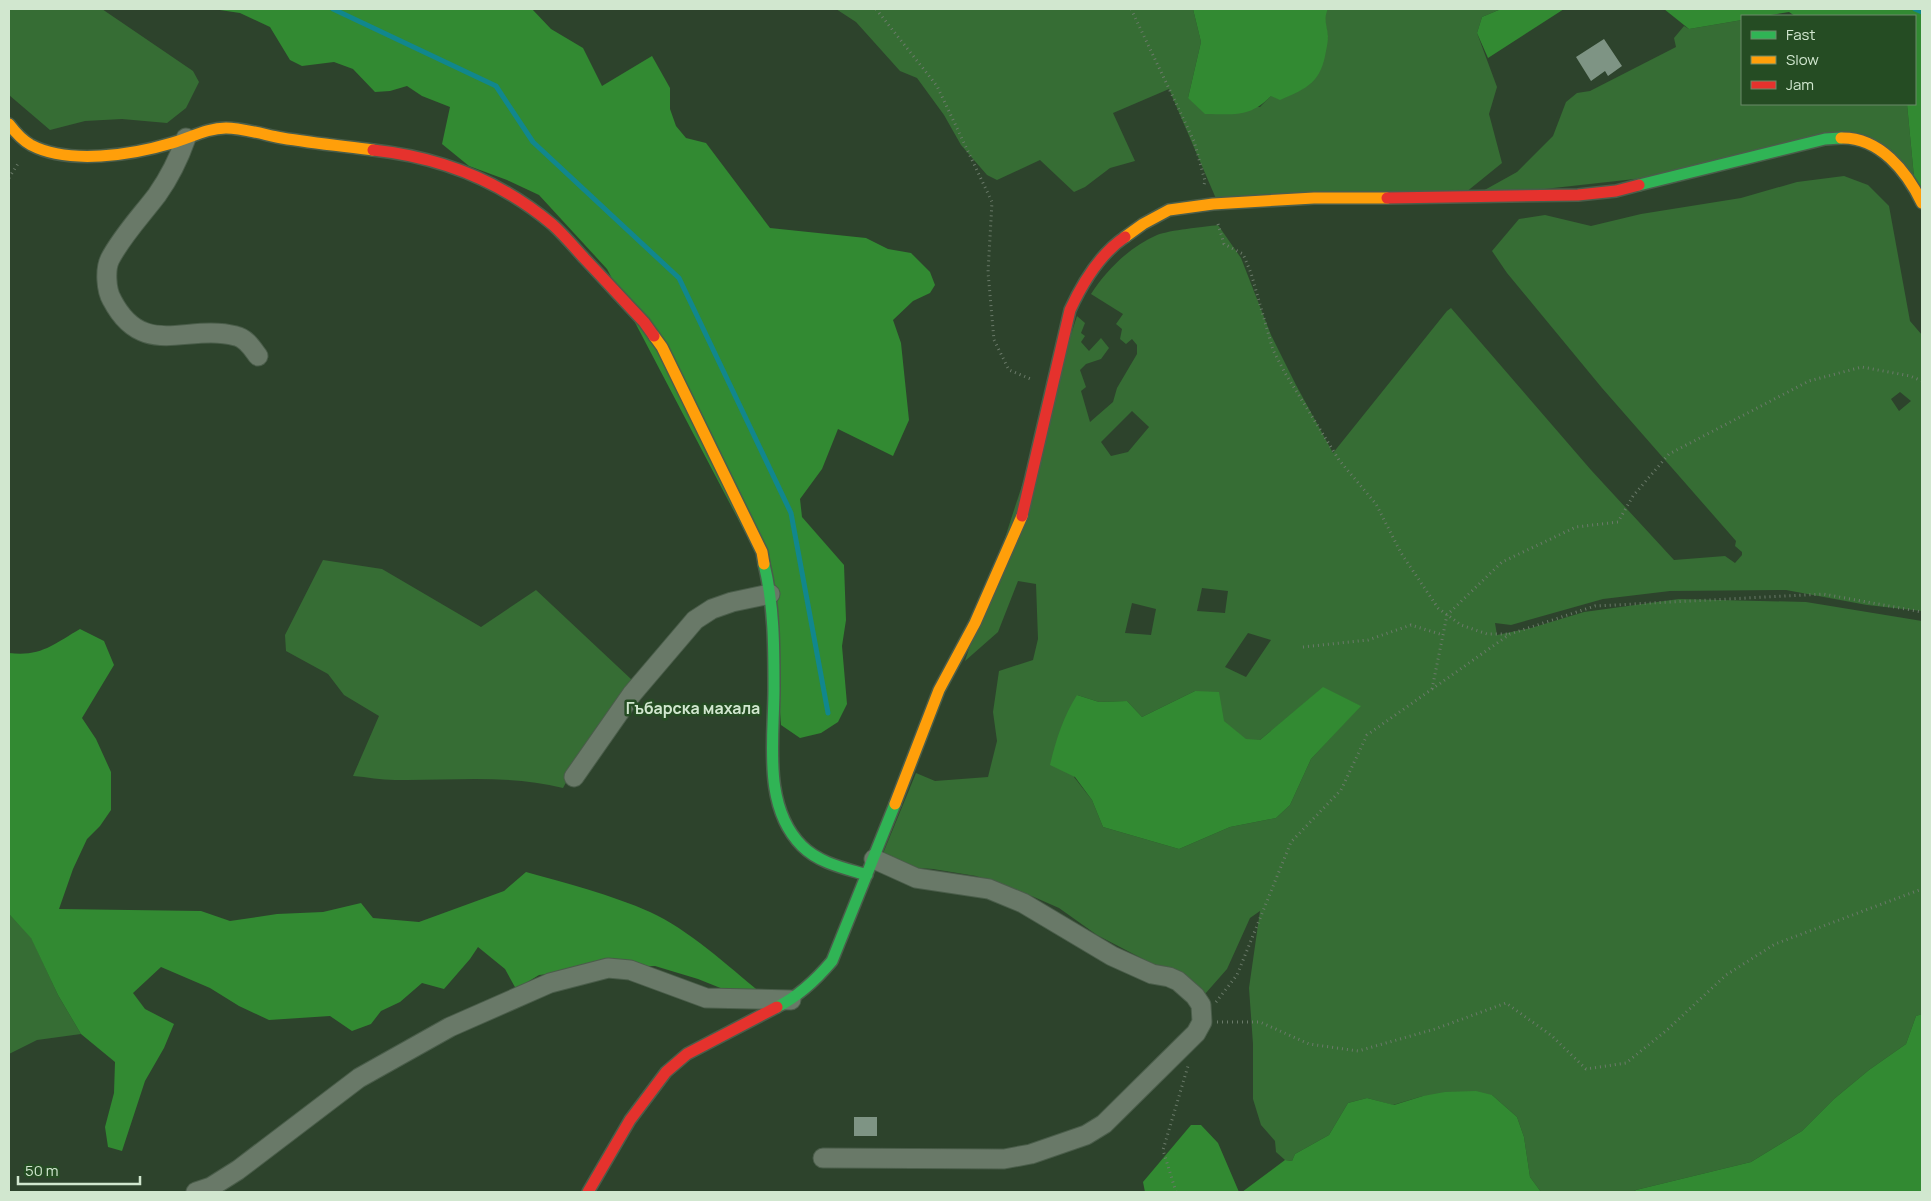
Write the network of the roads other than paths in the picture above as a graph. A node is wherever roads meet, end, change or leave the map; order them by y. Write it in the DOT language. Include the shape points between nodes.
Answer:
graph roads {
  1 [pos="9,124"];
  2 [pos="186,138"];
  3 [pos="1922,203"];
  4 [pos="258,356"];
  5 [pos="770,594"];
  6 [pos="574,777"];
  7 [pos="870,867"];
  8 [pos="792,1000"];
  9 [pos="823,1158"];
  10 [pos="199,1192"];
  11 [pos="588,1192"];
  1 -- 2 [label="street" via="31,145 78,155 125,153"];
  2 -- 4 [label="street" via="158,194 108,261 109,295 132,327 144,333 238,336 247,341"];
  2 -- 5 [label="street" via="227,128 420,157 456,167 538,212 644,322 662,347 762,552"];
  3 -- 7 [label="street" via="1897,163 1875,147 1846,138 1825,139 1616,191 1578,195 1314,198 1213,204 1169,210 1143,224 1116,243 1082,285 1070,310 1020,523 975,623 939,690"];
  5 -- 6 [label="street" via="732,602 695,620 632,694"];
  5 -- 7 [label="street" via="773,774 782,814 792,836 819,860"];
  7 -- 8 [label="street" via="832,960 818,978"];
  7 -- 9 [label="street" via="989,889 1023,903 1112,956 1152,974 1178,981 1201,1005 1202,1022 1196,1033 1154,1077 1104,1124 1086,1135 1031,1154 1004,1159"];
  8 -- 10 [label="street" via="706,998 630,970 608,968 550,983 450,1027 359,1078 238,1170"];
  8 -- 11 [label="street" via="687,1054 666,1072 630,1120"];
}
